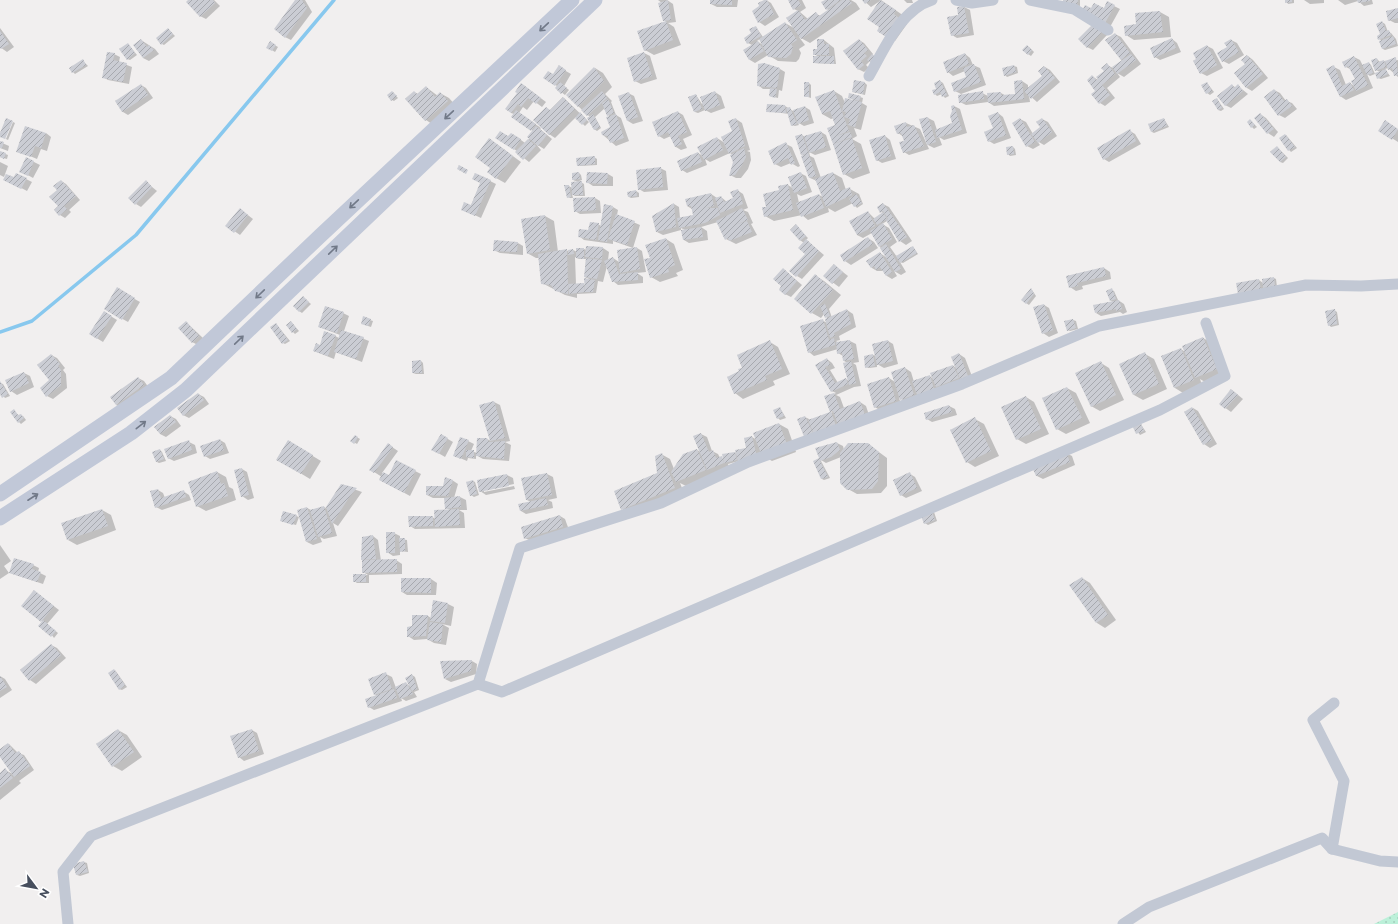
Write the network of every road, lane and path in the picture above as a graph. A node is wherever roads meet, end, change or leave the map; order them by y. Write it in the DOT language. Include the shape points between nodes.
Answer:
graph roads {
  1 [pos="572,0"];
  2 [pos="595,0"];
  3 [pos="932,0"];
  4 [pos="956,0"];
  5 [pos="993,0"];
  6 [pos="1030,0"];
  7 [pos="1108,30"];
  8 [pos="869,76"];
  9 [pos="1398,284"];
  10 [pos="1206,323"];
  11 [pos="0,494"];
  12 [pos="0,518"];
  13 [pos="478,684"];
  14 [pos="1334,703"];
  15 [pos="1332,849"];
  16 [pos="1398,862"];
  17 [pos="68,924"];
  18 [pos="1122,924"];
  1 -- 11 [label="main road, one-way" via="314,241 172,378"];
  12 -- 2 [label="main road, one-way" via="131,433 186,390"];
  3 -- 8 [label="street" via="908,14"];
  4 -- 5 [label="street" via="972,3"];
  6 -- 7 [label="street" via="1074,9"];
  9 -- 13 [label="street" via="1306,285 1099,326 962,384 748,462 660,503 520,548"];
  10 -- 13 [label="street" via="1225,376 1160,410 502,692"];
  13 -- 17 [label="street" via="91,836 64,872"];
  14 -- 15 [label="street" via="1313,720 1344,781"];
  15 -- 16 [label="street" via="1380,861"];
  15 -- 18 [label="street" via="1322,838 1149,907"];
}
